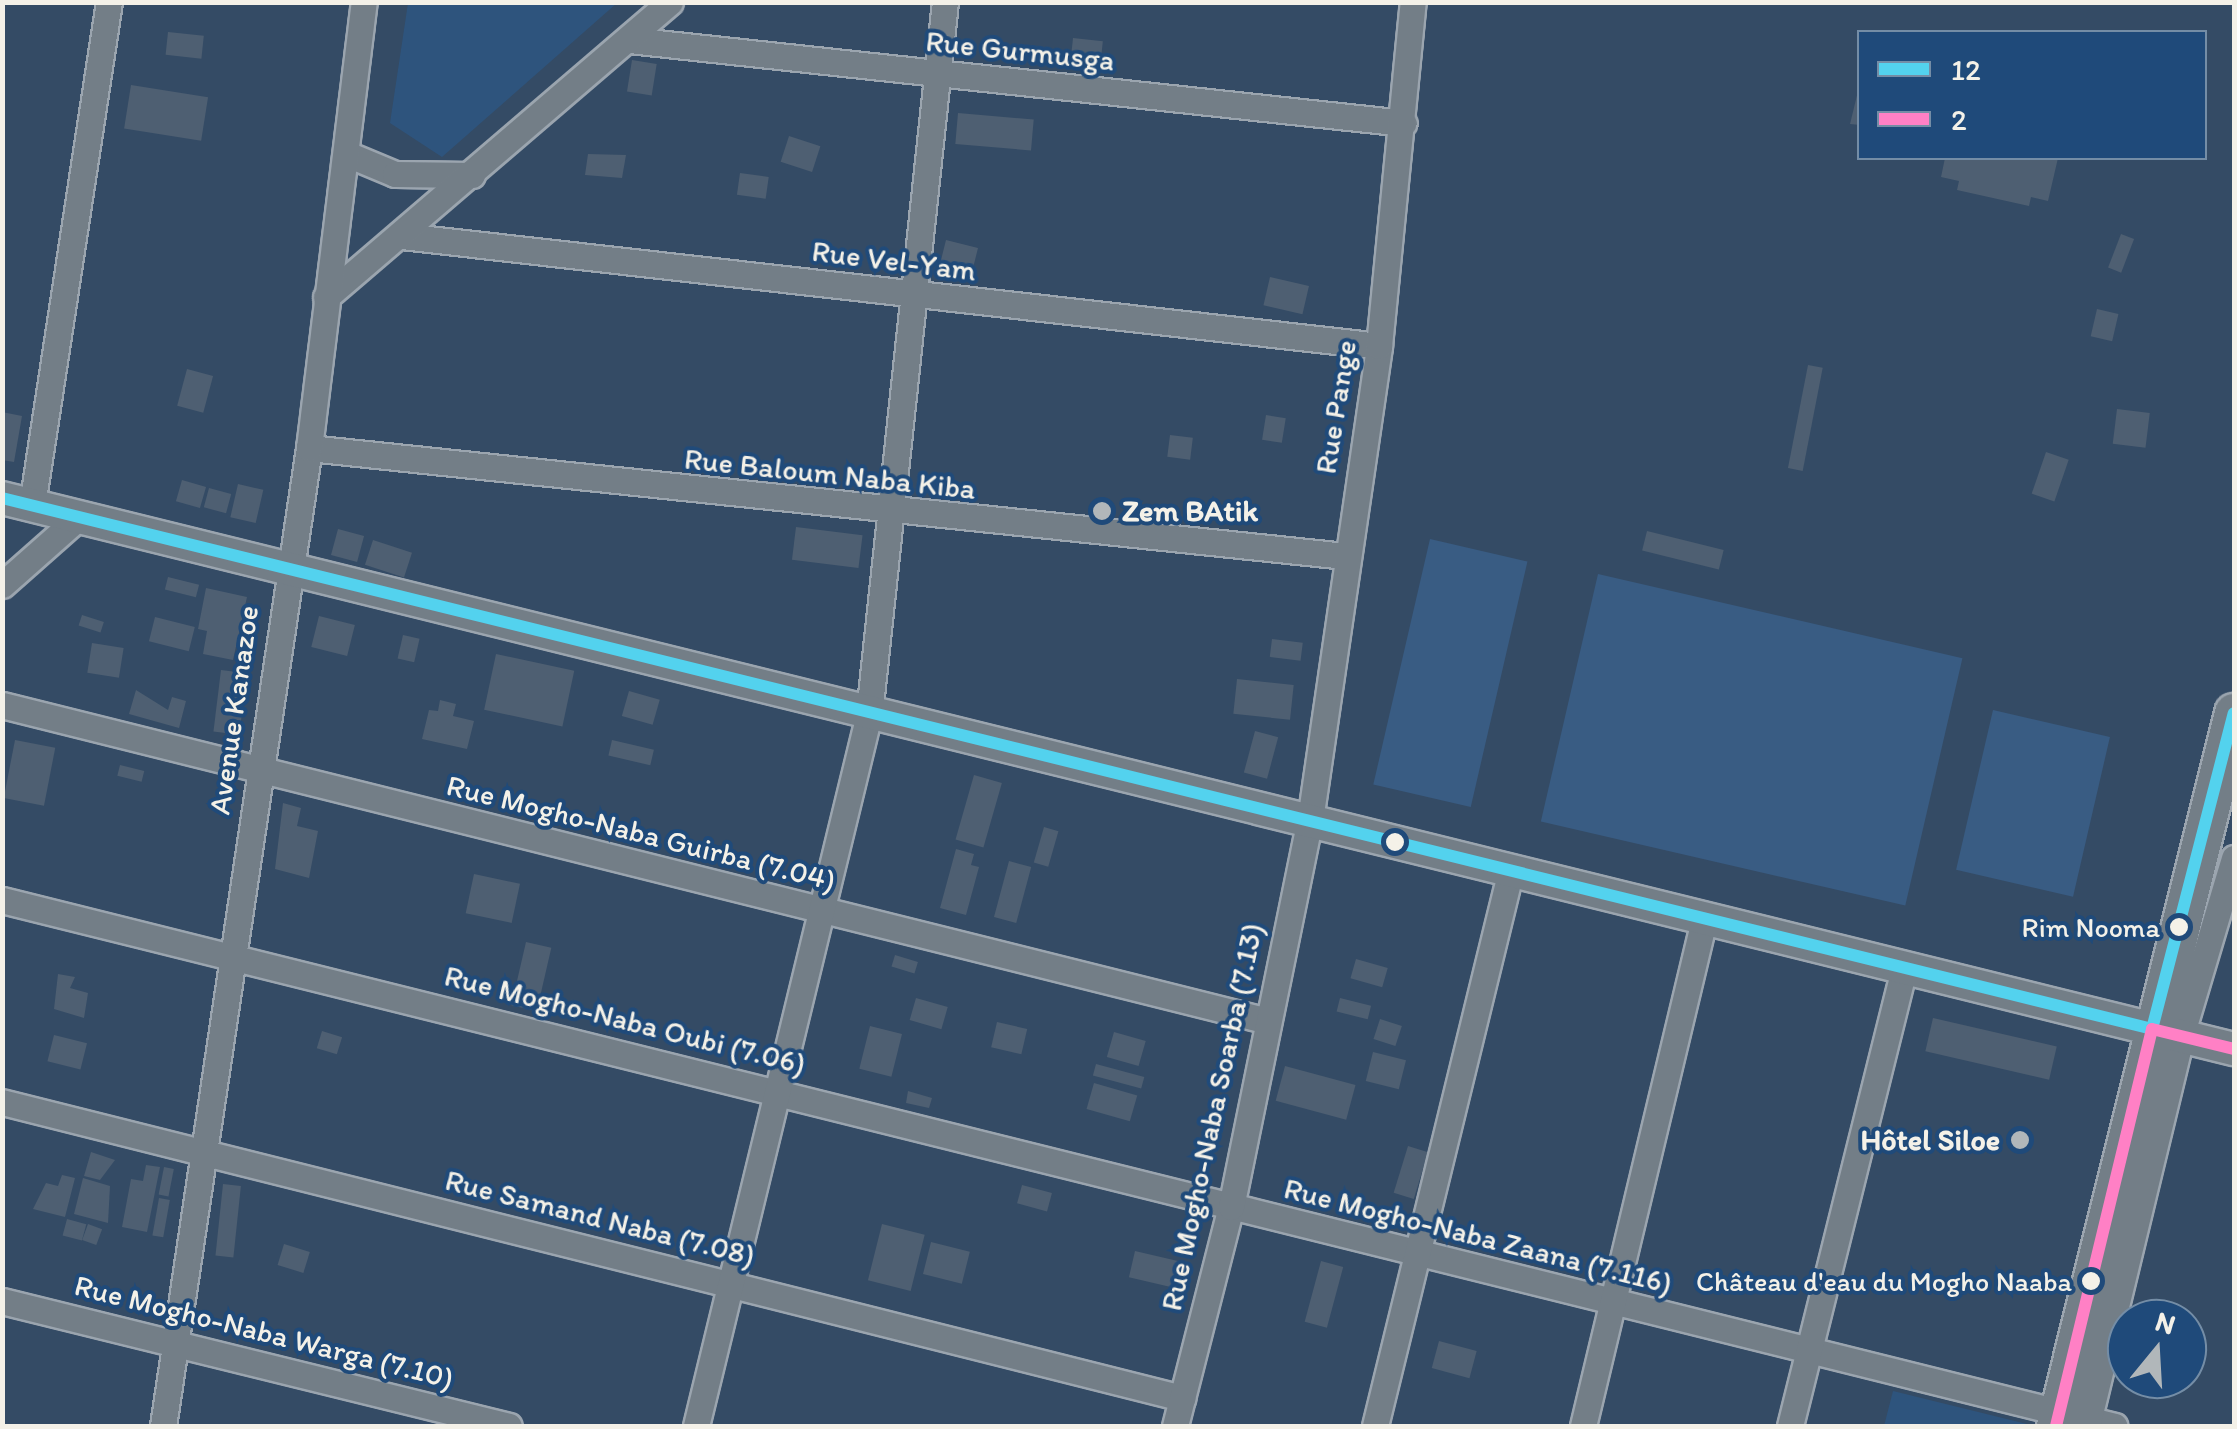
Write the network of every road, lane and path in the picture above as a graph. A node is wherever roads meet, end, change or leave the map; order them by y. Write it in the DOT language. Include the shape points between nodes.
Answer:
graph roads {
  1 [pos="110,2"];
  2 [pos="364,2"];
  3 [pos="670,2"];
  4 [pos="945,2"];
  5 [pos="1412,2"];
  6 [pos="629,40"];
  7 [pos="939,76"];
  8 [pos="1404,123"];
  9 [pos="347,154"];
  10 [pos="472,175"];
  11 [pos="402,236"];
  12 [pos="915,296"];
  13 [pos="326,297"];
  14 [pos="1379,346"];
  15 [pos="309,448"];
  16 [pos="17,501"];
  17 [pos="896,515"];
  18 [pos="80,516"];
  19 [pos="1346,556"];
  20 [pos="291,563"];
  21 [pos="2,585"];
  22 [pos="2,706"];
  23 [pos="2234,713"];
  24 [pos="869,714"];
  25 [pos="258,768"];
  26 [pos="1310,820"];
  27 [pos="2234,858"];
  28 [pos="1511,870"];
  29 [pos="2,900"];
  30 [pos="821,912"];
  31 [pos="1704,920"];
  32 [pos="231,956"];
  33 [pos="1904,969"];
  34 [pos="1264,1020"];
  35 [pos="2167,1032"];
  36 [pos="2234,1049"];
  37 [pos="778,1092"];
  38 [pos="2,1102"];
  39 [pos="202,1153"];
  40 [pos="1231,1208"];
  41 [pos="1418,1254"];
  42 [pos="731,1283"];
  43 [pos="2,1301"];
  44 [pos="1612,1303"];
  45 [pos="176,1344"];
  46 [pos="1809,1352"];
  47 [pos="1182,1398"];
  48 [pos="2073,1421"];
  49 [pos="163,1426"];
  50 [pos="509,1426"];
  51 [pos="696,1426"];
  52 [pos="1174,1426"];
  53 [pos="1375,1426"];
  54 [pos="1583,1426"];
  55 [pos="1790,1426"];
  56 [pos="2115,1426"];
  1 -- 16 [label="street"];
  2 -- 9 [label="street, Avenue Kanazoe"];
  3 -- 6 [label="street"];
  4 -- 7 [label="street"];
  5 -- 8 [label="street, Rue Pange"];
  6 -- 7 [label="street, Rue Gurmusga"];
  6 -- 10 [label="street"];
  7 -- 8 [label="street, Rue Gurmusga"];
  7 -- 12 [label="street"];
  8 -- 14 [label="street, Rue Pange"];
  9 -- 10 [label="street" via="395,174"];
  9 -- 13 [label="street, Avenue Kanazoe"];
  10 -- 11 [label="street"];
  11 -- 12 [label="street, Rue Vel-Yam"];
  11 -- 13 [label="street"];
  12 -- 14 [label="street, Rue Vel-Yam"];
  12 -- 17 [label="street"];
  13 -- 15 [label="street, Avenue Kanazoe"];
  14 -- 19 [label="street, Rue Pange"];
  15 -- 17 [label="street, Rue Baloum Naba Kiba"];
  15 -- 20 [label="street, Avenue Kanazoe"];
  16 -- 18 [label="main road"];
  17 -- 19 [label="street, Rue Baloum Naba Kiba"];
  17 -- 24 [label="street"];
  18 -- 20 [label="main road"];
  18 -- 21 [label="street"];
  19 -- 26 [label="street, Rue Pange"];
  20 -- 24 [label="main road"];
  20 -- 25 [label="street, Avenue Kanazoe"];
  22 -- 25 [label="street, Rue Mogho-Naba Guirba (7.04)"];
  23 -- 35 [label="highway"];
  24 -- 26 [label="main road"];
  24 -- 30 [label="street"];
  25 -- 30 [label="street, Rue Mogho-Naba Guirba (7.04)"];
  25 -- 32 [label="street, Avenue Kanazoe"];
  26 -- 28 [label="main road"];
  26 -- 34 [label="street, Rue Mogho-Naba Soarba (7.13)"];
  27 -- 35 [label="street"];
  28 -- 31 [label="main road"];
  28 -- 41 [label="street"];
  29 -- 32 [label="street, Rue Mogho-Naba Oubi (7.06)"];
  30 -- 34 [label="street, Rue Mogho-Naba Guirba (7.04)"];
  30 -- 37 [label="street"];
  31 -- 33 [label="main road"];
  31 -- 44 [label="street"];
  32 -- 37 [label="street, Rue Mogho-Naba Oubi (7.06)"];
  32 -- 39 [label="street, Avenue Kanazoe"];
  33 -- 35 [label="main road"];
  33 -- 46 [label="street"];
  34 -- 40 [label="street, Rue Mogho-Naba Soarba (7.13)"];
  35 -- 36 [label="main road"];
  35 -- 48 [label="highway"];
  37 -- 40 [label="street, Rue Mogho-Naba Oubi (7.06)"];
  37 -- 42 [label="street"];
  38 -- 39 [label="street, Rue Samand Naba (7.08)"];
  39 -- 42 [label="street, Rue Samand Naba (7.08)"];
  39 -- 45 [label="street, Avenue Kanazoe"];
  40 -- 41 [label="street, Rue Mogho-Naba Zaana (7.116)"];
  40 -- 47 [label="street, Rue Mogho-Naba Soarba (7.13)"];
  41 -- 44 [label="street, Rue Mogho-Naba Zaana (7.116)"];
  41 -- 53 [label="street"];
  42 -- 47 [label="street, Rue Samand Naba (7.08)"];
  42 -- 51 [label="street"];
  43 -- 45 [label="street, Rue Mogho-Naba Warga (7.10)"];
  44 -- 46 [label="street, Rue Mogho-Naba Zaana (7.116)"];
  44 -- 54 [label="street"];
  45 -- 49 [label="street, Avenue Kanazoe"];
  45 -- 50 [label="street, Rue Mogho-Naba Warga (7.10)"];
  46 -- 48 [label="street, Rue Mogho-Naba Zaana (7.116)"];
  46 -- 55 [label="street"];
  47 -- 52 [label="street, Rue Mogho-Naba Soarba (7.13)"];
  48 -- 56 [label="street, Rue Mogho-Naba Zaana (7.116)"];
}
